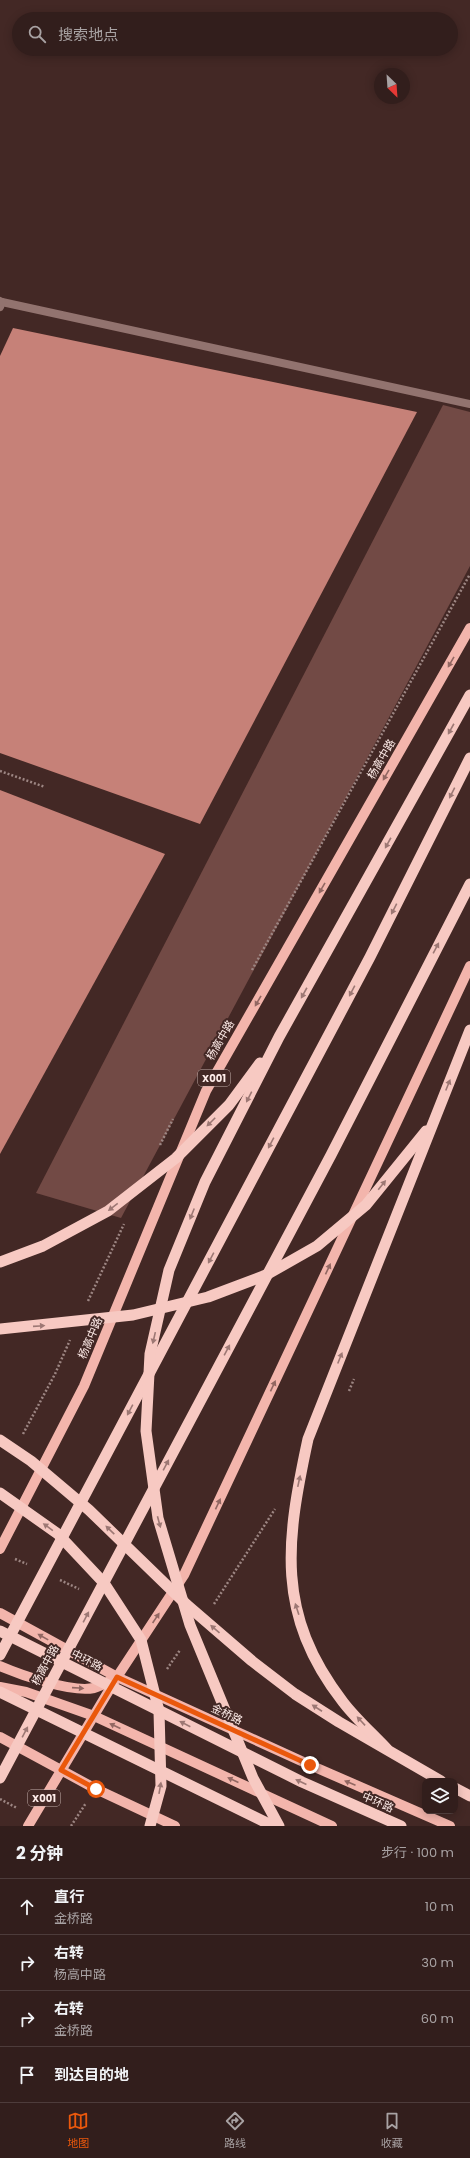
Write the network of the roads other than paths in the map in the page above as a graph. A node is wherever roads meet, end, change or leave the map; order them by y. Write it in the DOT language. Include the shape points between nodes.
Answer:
graph roads {
  1 [pos="1,303"];
  2 [pos="470,404"];
  3 [pos="470,628"];
  4 [pos="470,695"];
  5 [pos="470,758"];
  6 [pos="470,884"];
  7 [pos="470,966"];
  8 [pos="470,1030"];
  9 [pos="279,1037"];
  10 [pos="434,1122"];
  11 [pos="0,1262"];
  12 [pos="0,1329"];
  13 [pos="0,1440"];
  14 [pos="0,1493"];
  15 [pos="0,1549"];
  16 [pos="0,1613"];
  17 [pos="0,1631"];
  18 [pos="0,1655"];
  19 [pos="0,1666"];
  20 [pos="117,1677"];
  21 [pos="0,1687"];
  22 [pos="0,1692"];
  23 [pos="94,1716"];
  24 [pos="0,1737"];
  25 [pos="387,1749"];
  26 [pos="61,1770"];
  27 [pos="0,1778"];
  28 [pos="436,1778"];
  29 [pos="458,1790"];
  30 [pos="470,1796"];
  31 [pos="28,1826"];
  32 [pos="150,1826"];
  33 [pos="175,1826"];
  34 [pos="273,1826"];
  35 [pos="279,1826"];
  36 [pos="332,1826"];
  37 [pos="401,1826"];
  38 [pos="450,1826"];
  1 -- 2 [label="lane"];
  3 -- 15 [label="main road, 杨高中路 / X001, one-way" via="206,1091 84,1386"];
  4 -- 9 [label="highway, one-way"];
  5 -- 18 [label="highway, one-way" via="370,957"];
  27 -- 6 [label="highway, 杨高中路, one-way" via="331,1155"];
  20 -- 7 [label="main road, X001, one-way" via="184,1575"];
  10 -- 8 [label="highway, one-way"];
  9 -- 11 [label="highway, one-way" via="229,1105 176,1158 108,1211 43,1246"];
  9 -- 35 [label="highway, one-way" via="205,1182 169,1270 150,1354 146,1431 158,1518 190,1625 253,1778"];
  12 -- 10 [label="highway, one-way" via="133,1315 208,1297 266,1275 318,1246 366,1205"];
  25 -- 10 [label="highway, one-way" via="344,1703 311,1652 294,1599 290,1550 296,1494 308,1439"];
  25 -- 13 [label="highway, one-way" via="295,1694 252,1661 187,1605 89,1510 31,1461"];
  32 -- 14 [label="highway, one-way" via="161,1786 159,1711 141,1640 104,1583 84,1561 58,1534"];
  20 -- 16 [label="main road, 金桥路, one-way"];
  37 -- 17 [label="highway, 中环路, one-way" via="302,1782"];
  19 -- 20 [label="main road, one-way" via="18,1674 73,1688 94,1688"];
  20 -- 23 [label="main road, X001"];
  38 -- 20 [label="main road, 金桥路, one-way"];
  21 -- 23 [label="main road" via="26,1692"];
  22 -- 34 [label="highway"];
  23 -- 26 [label="main road, X001"];
  36 -- 23 [label="main road, one-way"];
  24 -- 26 [label="main road"];
  25 -- 28 [label="highway"];
  26 -- 31 [label="main road, X001"];
  26 -- 33 [label="main road"];
  29 -- 30 [label="highway"];
}
